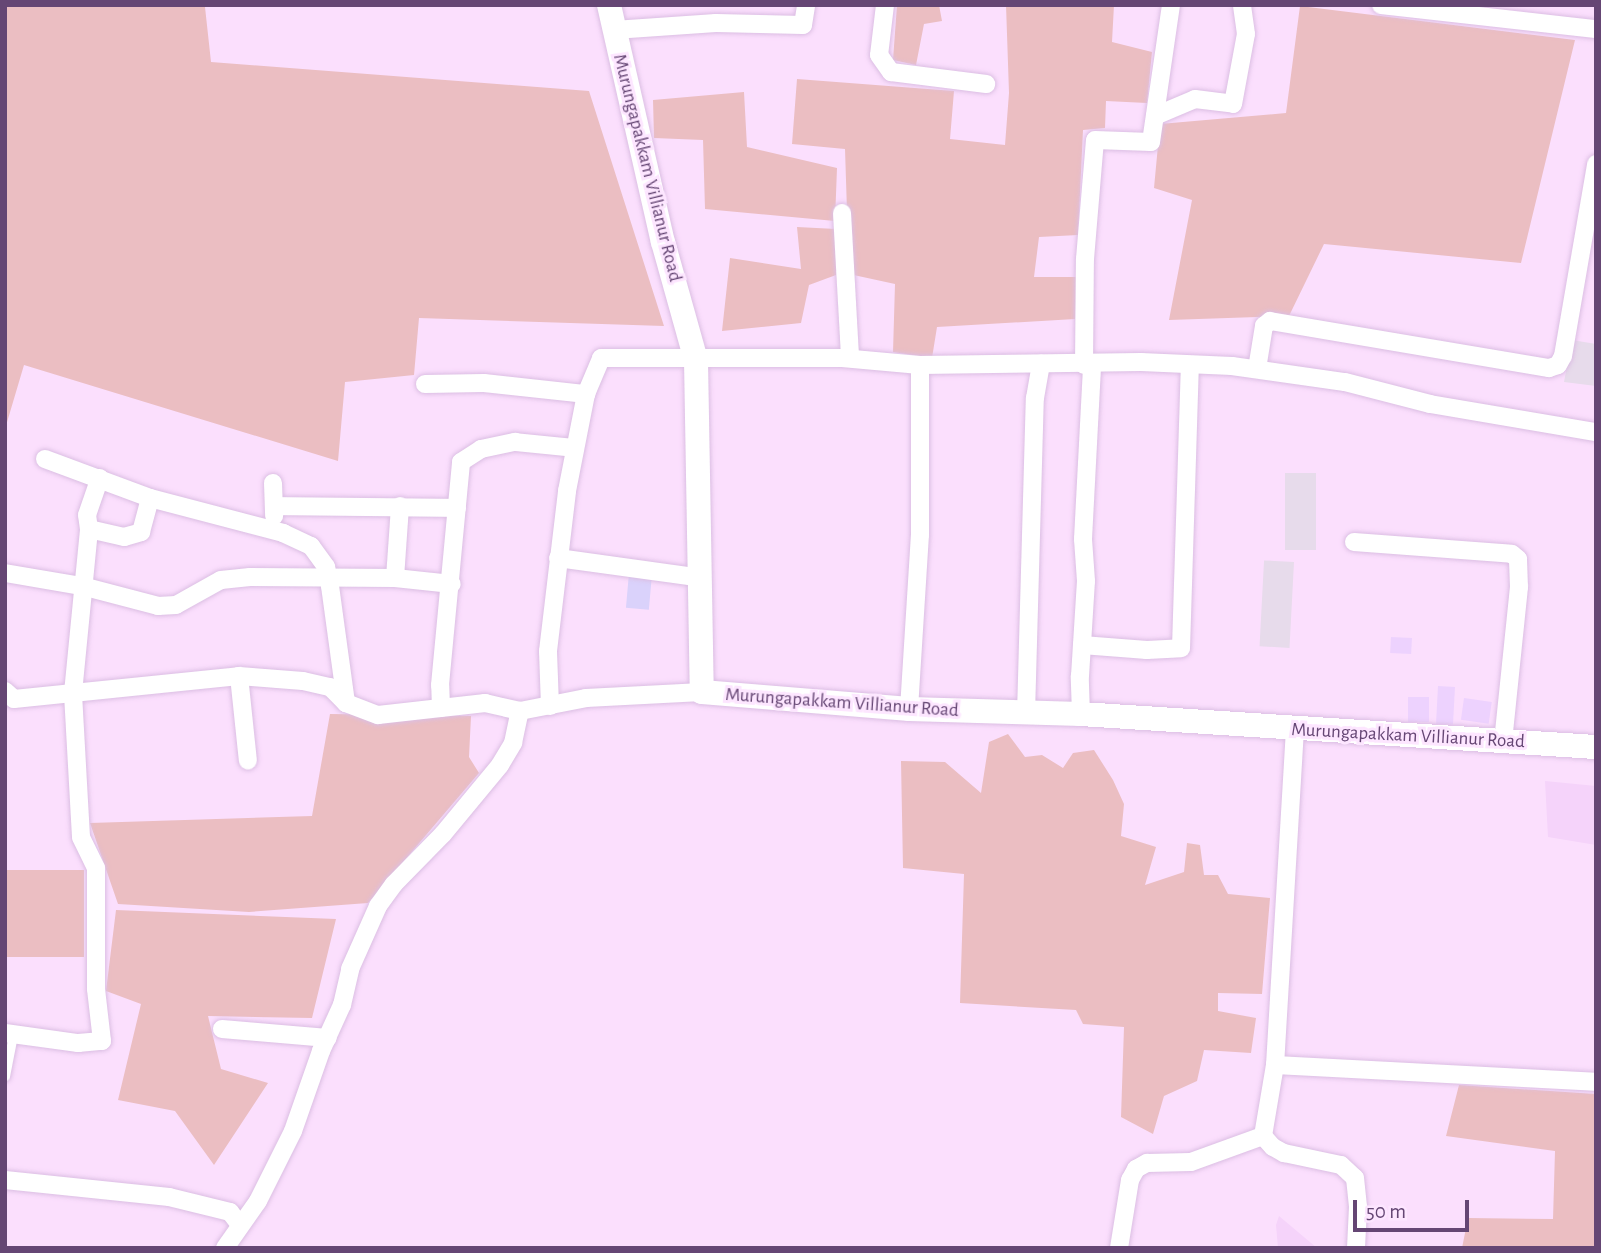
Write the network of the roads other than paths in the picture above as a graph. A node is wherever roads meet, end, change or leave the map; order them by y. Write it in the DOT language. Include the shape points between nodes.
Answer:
graph roads {
  1 [pos="608,5"];
  2 [pos="806,5"];
  3 [pos="885,5"];
  4 [pos="1171,5"];
  5 [pos="1228,5"];
  6 [pos="1381,5"];
  7 [pos="1242,6"];
  8 [pos="1596,29"];
  9 [pos="614,30"];
  10 [pos="986,84"];
  11 [pos="1155,116"];
  12 [pos="1596,164"];
  13 [pos="842,213"];
  14 [pos="850,358"];
  15 [pos="696,360"];
  16 [pos="1041,364"];
  17 [pos="920,365"];
  18 [pos="1088,365"];
  19 [pos="1190,366"];
  20 [pos="1257,369"];
  21 [pos="425,384"];
  22 [pos="586,394"];
  23 [pos="1596,432"];
  24 [pos="575,449"];
  25 [pos="45,459"];
  26 [pos="100,478"];
  27 [pos="273,483"];
  28 [pos="150,498"];
  29 [pos="275,506"];
  30 [pos="400,506"];
  31 [pos="457,508"];
  32 [pos="89,529"];
  33 [pos="273,530"];
  34 [pos="1354,542"];
  35 [pos="558,558"];
  36 [pos="5,573"];
  37 [pos="328,578"];
  38 [pos="395,578"];
  39 [pos="702,578"];
  40 [pos="452,584"];
  41 [pos="82,586"];
  42 [pos="1082,645"];
  43 [pos="239,676"];
  44 [pos="74,692"];
  45 [pos="702,692"];
  46 [pos="8,697"];
  47 [pos="346,703"];
  48 [pos="550,706"];
  49 [pos="441,708"];
  50 [pos="909,709"];
  51 [pos="520,711"];
  52 [pos="1026,714"];
  53 [pos="1081,714"];
  54 [pos="1295,729"];
  55 [pos="1503,742"];
  56 [pos="1596,747"];
  57 [pos="248,761"];
  58 [pos="222,1029"];
  59 [pos="9,1034"];
  60 [pos="328,1038"];
  61 [pos="1275,1065"];
  62 [pos="5,1076"];
  63 [pos="1596,1082"];
  64 [pos="1263,1136"];
  65 [pos="5,1180"];
  66 [pos="240,1226"];
  67 [pos="225,1248"];
  68 [pos="1119,1248"];
  69 [pos="1356,1248"];
  1 -- 9 [label="main road, Murungapakkam Villianur Road"];
  2 -- 9 [label="street" via="803,25 716,23"];
  3 -- 10 [label="street" via="879,55 891,72"];
  4 -- 11 [label="street"];
  5 -- 7 [label="street"];
  6 -- 8 [label="street"];
  7 -- 11 [label="street" via="1246,34 1233,104 1195,99"];
  9 -- 15 [label="main road, Murungapakkam Villianur Road" via="663,242"];
  11 -- 18 [label="street" via="1151,142 1095,141 1085,259"];
  12 -- 20 [label="street" via="1558,365 1549,368 1270,321 1264,326"];
  13 -- 14 [label="street"];
  14 -- 15 [label="street"];
  14 -- 17 [label="street"];
  15 -- 22 [label="street" via="601,358"];
  15 -- 39 [label="main road, Murungapakkam Villianur Road"];
  16 -- 17 [label="street"];
  16 -- 18 [label="street"];
  16 -- 52 [label="street" via="1034,398"];
  17 -- 50 [label="street" via="920,535"];
  18 -- 19 [label="street" via="1141,362"];
  18 -- 42 [label="street"];
  19 -- 20 [label="street"];
  19 -- 42 [label="street" via="1181,648"];
  20 -- 23 [label="street"];
  21 -- 22 [label="street" via="497,384"];
  22 -- 24 [label="street"];
  24 -- 31 [label="street" via="515,442 481,449 461,462"];
  24 -- 35 [label="street"];
  25 -- 26 [label="street"];
  26 -- 28 [label="street"];
  26 -- 32 [label="street" via="87,515"];
  27 -- 29 [label="street"];
  28 -- 32 [label="street" via="141,531 124,537"];
  28 -- 33 [label="street"];
  29 -- 30 [label="street"];
  29 -- 33 [label="street"];
  30 -- 31 [label="street"];
  30 -- 38 [label="street"];
  31 -- 40 [label="street"];
  32 -- 41 [label="street"];
  33 -- 37 [label="street" via="311,546"];
  34 -- 55 [label="street" via="1512,554 1518,559"];
  35 -- 39 [label="street"];
  35 -- 48 [label="street" via="548,651"];
  36 -- 41 [label="street"];
  37 -- 38 [label="street"];
  37 -- 41 [label="street" via="221,580 176,605 158,606"];
  37 -- 47 [label="street"];
  38 -- 40 [label="street"];
  39 -- 45 [label="main road, Murungapakkam Villianur Road"];
  40 -- 49 [label="street"];
  41 -- 44 [label="street"];
  42 -- 53 [label="street"];
  43 -- 44 [label="street"];
  43 -- 47 [label="street" via="330,687"];
  43 -- 57 [label="street"];
  44 -- 46 [label="street"];
  44 -- 59 [label="street" via="81,837 96,868 102,1041 78,1043"];
  45 -- 48 [label="street" via="586,698"];
  45 -- 50 [label="main road, Murungapakkam Villianur Road"];
  47 -- 49 [label="street" via="377,715"];
  48 -- 51 [label="street"];
  49 -- 51 [label="street" via="485,703"];
  50 -- 52 [label="main road, Murungapakkam Villianur Road"];
  51 -- 60 [label="street" via="513,743 500,765 378,906 350,969"];
  52 -- 53 [label="main road, Murungapakkam Villianur Road"];
  53 -- 54 [label="main road, Murungapakkam Villianur Road"];
  54 -- 55 [label="main road, Murungapakkam Villianur Road"];
  54 -- 61 [label="street"];
  55 -- 56 [label="main road, Murungapakkam Villianur Road"];
  58 -- 60 [label="street"];
  59 -- 62 [label="lane"];
  60 -- 66 [label="street" via="293,1131 258,1201"];
  61 -- 63 [label="street"];
  61 -- 64 [label="street"];
  64 -- 68 [label="street" via="1191,1162 1147,1163 1136,1169 1130,1180"];
  64 -- 69 [label="street" via="1284,1153 1341,1165 1354,1178"];
  65 -- 66 [label="street" via="179,1199 230,1212"];
  66 -- 67 [label="street"];
}
